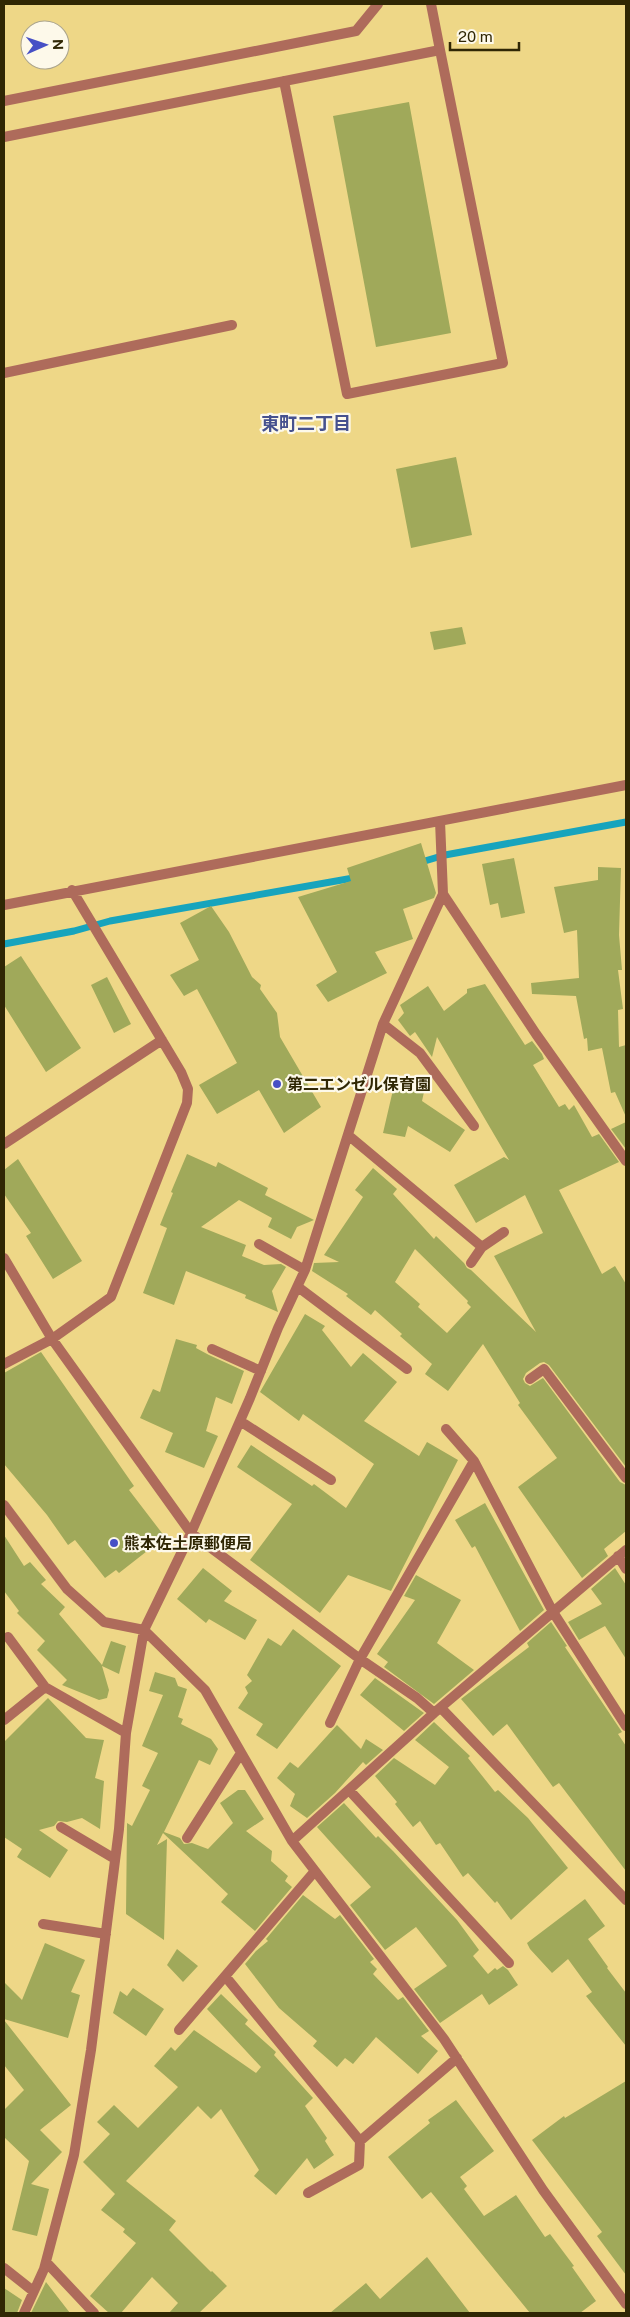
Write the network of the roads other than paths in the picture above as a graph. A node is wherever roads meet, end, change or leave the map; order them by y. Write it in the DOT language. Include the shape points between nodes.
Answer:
graph roads {
  1 [pos="378,4"];
  2 [pos="431,4"];
  3 [pos="440,50"];
  4 [pos="284,81"];
  5 [pos="4,100"];
  6 [pos="4,138"];
  7 [pos="232,325"];
  8 [pos="4,374"];
  9 [pos="626,785"];
  10 [pos="440,821"];
  11 [pos="72,890"];
  12 [pos="443,894"];
  13 [pos="4,905"];
  14 [pos="383,1024"];
  15 [pos="162,1040"];
  16 [pos="474,1126"];
  17 [pos="348,1134"];
  18 [pos="4,1144"];
  19 [pos="626,1161"];
  20 [pos="504,1232"];
  21 [pos="259,1244"];
  22 [pos="482,1247"];
  23 [pos="4,1258"];
  24 [pos="471,1263"];
  25 [pos="305,1270"];
  26 [pos="298,1287"];
  27 [pos="52,1339"];
  28 [pos="212,1349"];
  29 [pos="4,1364"];
  30 [pos="408,1369"];
  31 [pos="261,1371"];
  32 [pos="530,1379"];
  33 [pos="240,1421"];
  34 [pos="446,1429"];
  35 [pos="474,1461"];
  36 [pos="626,1478"];
  37 [pos="331,1480"];
  38 [pos="4,1505"];
  39 [pos="191,1533"];
  40 [pos="622,1553"];
  41 [pos="626,1569"];
  42 [pos="553,1612"];
  43 [pos="144,1630"];
  44 [pos="8,1637"];
  45 [pos="360,1659"];
  46 [pos="45,1687"];
  47 [pos="437,1710"];
  48 [pos="4,1720"];
  49 [pos="330,1723"];
  50 [pos="626,1726"];
  51 [pos="126,1733"];
  52 [pos="241,1753"];
  53 [pos="349,1790"];
  54 [pos="61,1827"];
  55 [pos="187,1838"];
  56 [pos="292,1841"];
  57 [pos="115,1859"];
  58 [pos="315,1871"];
  59 [pos="626,1900"];
  60 [pos="43,1924"];
  61 [pos="106,1934"];
  62 [pos="509,1964"];
  63 [pos="225,1976"];
  64 [pos="179,2030"];
  65 [pos="456,2058"];
  66 [pos="360,2141"];
  67 [pos="308,2193"];
  68 [pos="46,2262"];
  69 [pos="4,2268"];
  70 [pos="33,2291"];
  71 [pos="626,2304"];
  72 [pos="24,2313"];
  73 [pos="94,2313"];
  1 -- 5 [label="street" via="356,31"];
  2 -- 3 [label="street"];
  3 -- 4 [label="street"];
  3 -- 4 [label="street" via="503,363 474,369 347,394"];
  4 -- 6 [label="street"];
  7 -- 8 [label="street"];
  9 -- 10 [label="street"];
  10 -- 11 [label="street"];
  10 -- 12 [label="street"];
  11 -- 13 [label="street"];
  11 -- 15 [label="street"];
  12 -- 14 [label="street"];
  12 -- 19 [label="street"];
  14 -- 16 [label="street" via="420,1053"];
  14 -- 17 [label="street"];
  15 -- 18 [label="street"];
  15 -- 27 [label="street" via="188,1089 187,1103 111,1296"];
  17 -- 22 [label="street"];
  17 -- 25 [label="street"];
  20 -- 22 [label="street"];
  21 -- 25 [label="street"];
  22 -- 24 [label="street"];
  23 -- 27 [label="street"];
  25 -- 26 [label="street"];
  26 -- 30 [label="street"];
  26 -- 31 [label="street"];
  27 -- 29 [label="street"];
  27 -- 39 [label="street"];
  28 -- 31 [label="street"];
  31 -- 33 [label="street"];
  32 -- 36 [label="street" via="544,1369"];
  33 -- 37 [label="street"];
  33 -- 39 [label="street"];
  34 -- 35 [label="street"];
  35 -- 42 [label="street"];
  35 -- 45 [label="street"];
  38 -- 43 [label="street" via="67,1590 104,1622"];
  39 -- 43 [label="street"];
  39 -- 45 [label="street"];
  40 -- 41 [label="street"];
  40 -- 42 [label="street"];
  42 -- 47 [label="street"];
  42 -- 50 [label="street"];
  43 -- 51 [label="street"];
  43 -- 52 [label="street" via="205,1690"];
  44 -- 46 [label="street"];
  45 -- 47 [label="street"];
  45 -- 49 [label="street"];
  46 -- 48 [label="street"];
  46 -- 51 [label="street"];
  47 -- 53 [label="street"];
  47 -- 59 [label="street"];
  51 -- 57 [label="street"];
  52 -- 55 [label="street"];
  52 -- 56 [label="street"];
  53 -- 56 [label="street"];
  53 -- 62 [label="street"];
  54 -- 57 [label="street"];
  56 -- 58 [label="street"];
  57 -- 61 [label="street"];
  58 -- 63 [label="street"];
  58 -- 65 [label="street"];
  60 -- 61 [label="street"];
  61 -- 68 [label="street" via="74,2155"];
  63 -- 64 [label="street"];
  63 -- 66 [label="street"];
  65 -- 66 [label="street"];
  65 -- 71 [label="street" via="543,2190"];
  66 -- 67 [label="street" via="359,2165"];
  68 -- 70 [label="street"];
  68 -- 73 [label="street"];
  69 -- 70 [label="street"];
  70 -- 72 [label="street"];
}
